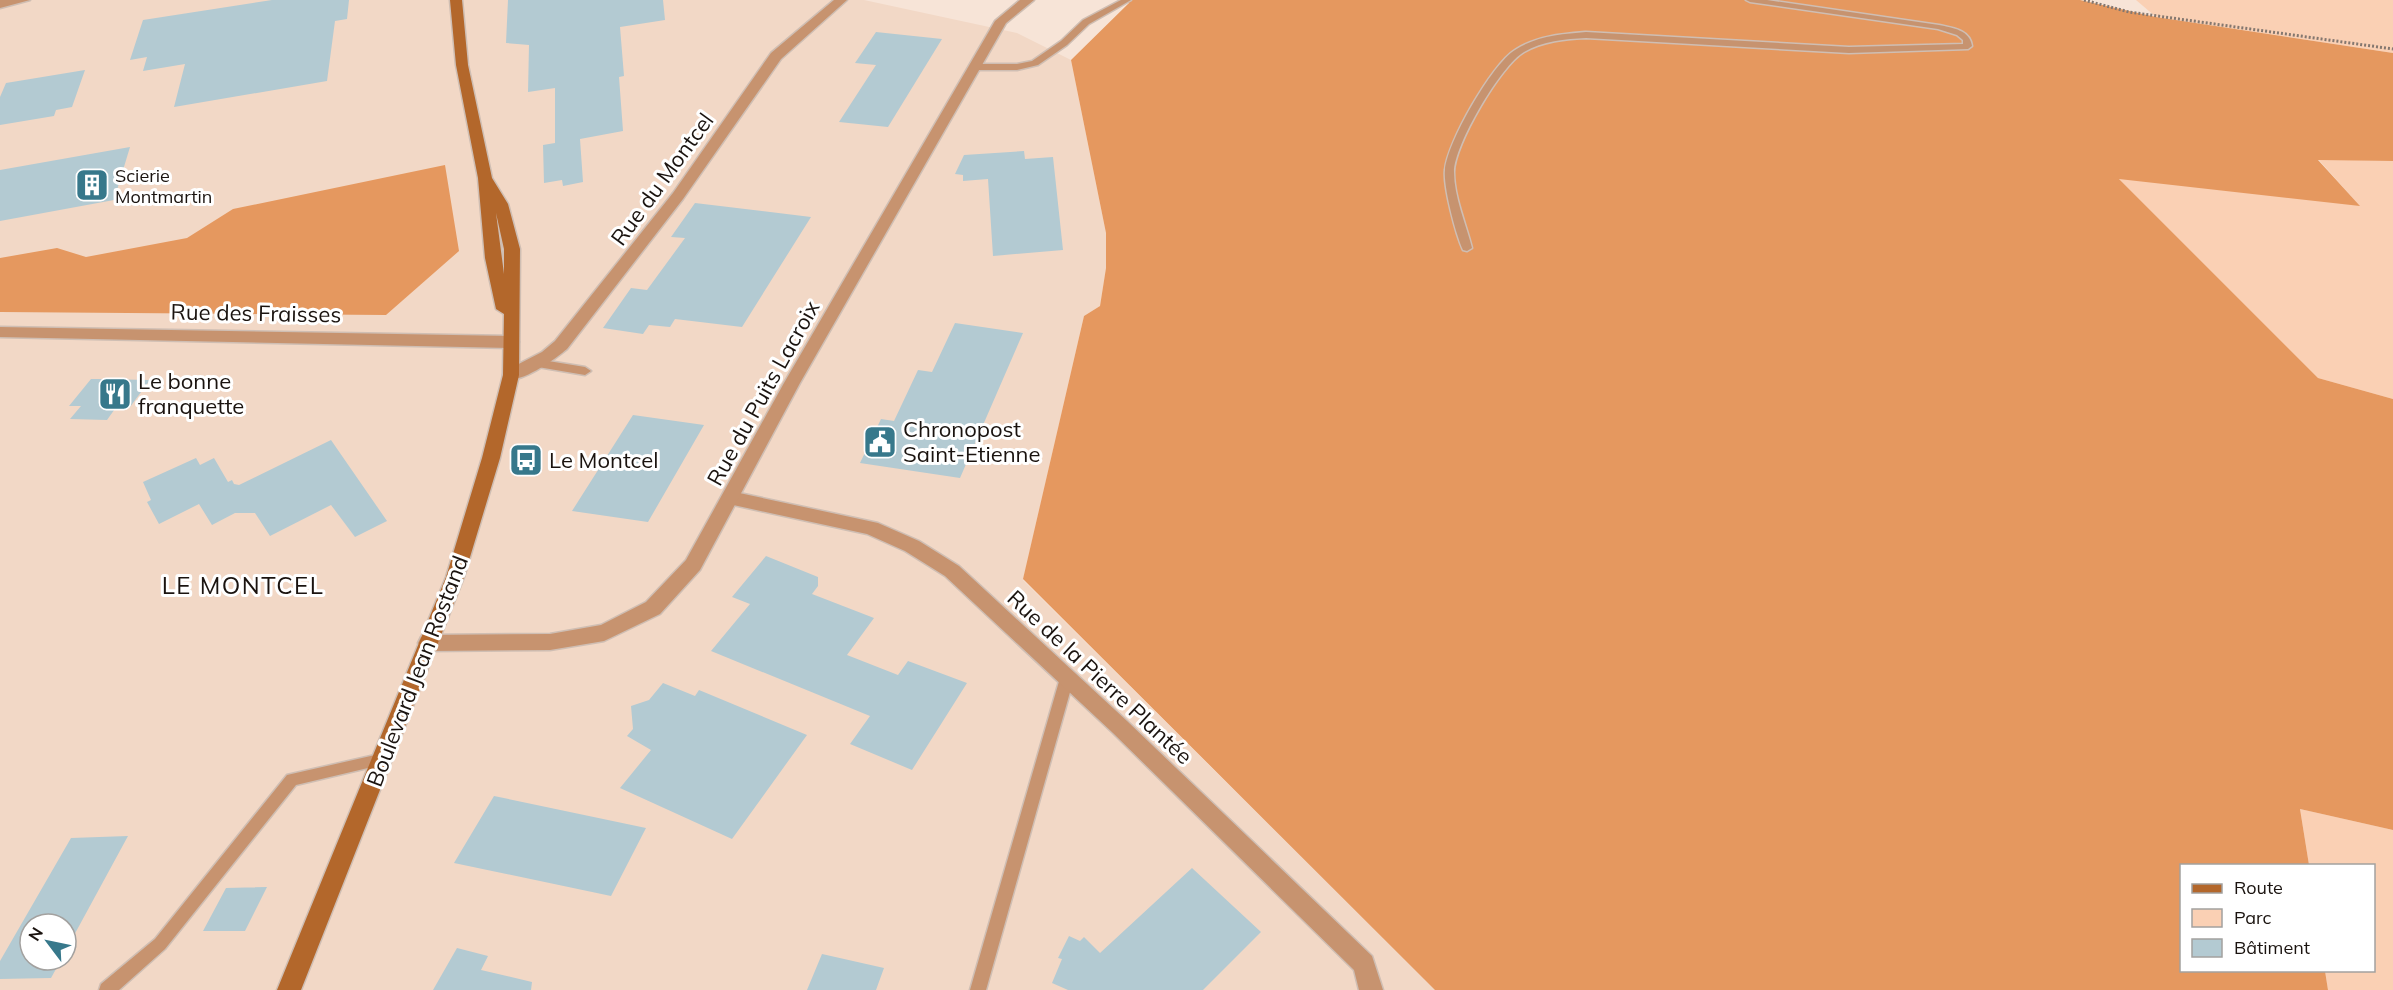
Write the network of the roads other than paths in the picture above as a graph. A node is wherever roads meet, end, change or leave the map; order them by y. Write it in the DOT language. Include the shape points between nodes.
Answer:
graph roads {
  1 [pos="24,0"];
  2 [pos="456,0"];
  3 [pos="841,0"];
  4 [pos="1028,0"];
  5 [pos="1127,0"];
  6 [pos="1750,0"];
  7 [pos="0,4"];
  8 [pos="975,67"];
  9 [pos="1467,248"];
  10 [pos="0,332"];
  11 [pos="511,342"];
  12 [pos="536,363"];
  13 [pos="585,371"];
  14 [pos="511,375"];
  15 [pos="730,498"];
  16 [pos="428,644"];
  17 [pos="1067,678"];
  18 [pos="384,759"];
  19 [pos="107,990"];
  20 [pos="289,990"];
  21 [pos="978,990"];
  22 [pos="1371,990"];
  1 -- 7 [label="street"];
  2 -- 11 [label="main road, Boulevard Jean Rostand" via="462,65 485,178 493,258"];
  3 -- 12 [label="street, Rue du Montcel" via="776,56 671,206 561,345"];
  4 -- 8 [label="street, Rue du Puits Lacroix" via="1001,21"];
  5 -- 8 [label="lane" via="1086,22 1035,63"];
  6 -- 9 [label="lane" via="1939,27 1960,33 1968,46 1849,50 1586,35 1562,36 1535,45 1512,56 1471,114 1449,170"];
  8 -- 15 [label="street, Rue du Puits Lacroix"];
  10 -- 11 [label="street, Rue des Fraisses"];
  11 -- 14 [label="main road, Boulevard Jean Rostand"];
  12 -- 13 [label="lane"];
  12 -- 14 [label="street, Rue du Montcel"];
  14 -- 16 [label="main road, Boulevard Jean Rostand" via="491,458 454,577"];
  15 -- 16 [label="street, Rue du Puits Lacroix" via="693,565 653,608 604,633 550,642"];
  15 -- 17 [label="street, Rue de la Pierre Plantée" via="871,528 912,546 952,571"];
  16 -- 18 [label="main road, Boulevard Jean Rostand"];
  17 -- 21 [label="lane"];
  17 -- 22 [label="street, Rue de la Pierre Plantée" via="1364,964"];
  18 -- 19 [label="lane" via="292,780 160,944"];
  18 -- 20 [label="main road, Boulevard Jean Rostand"];
}
